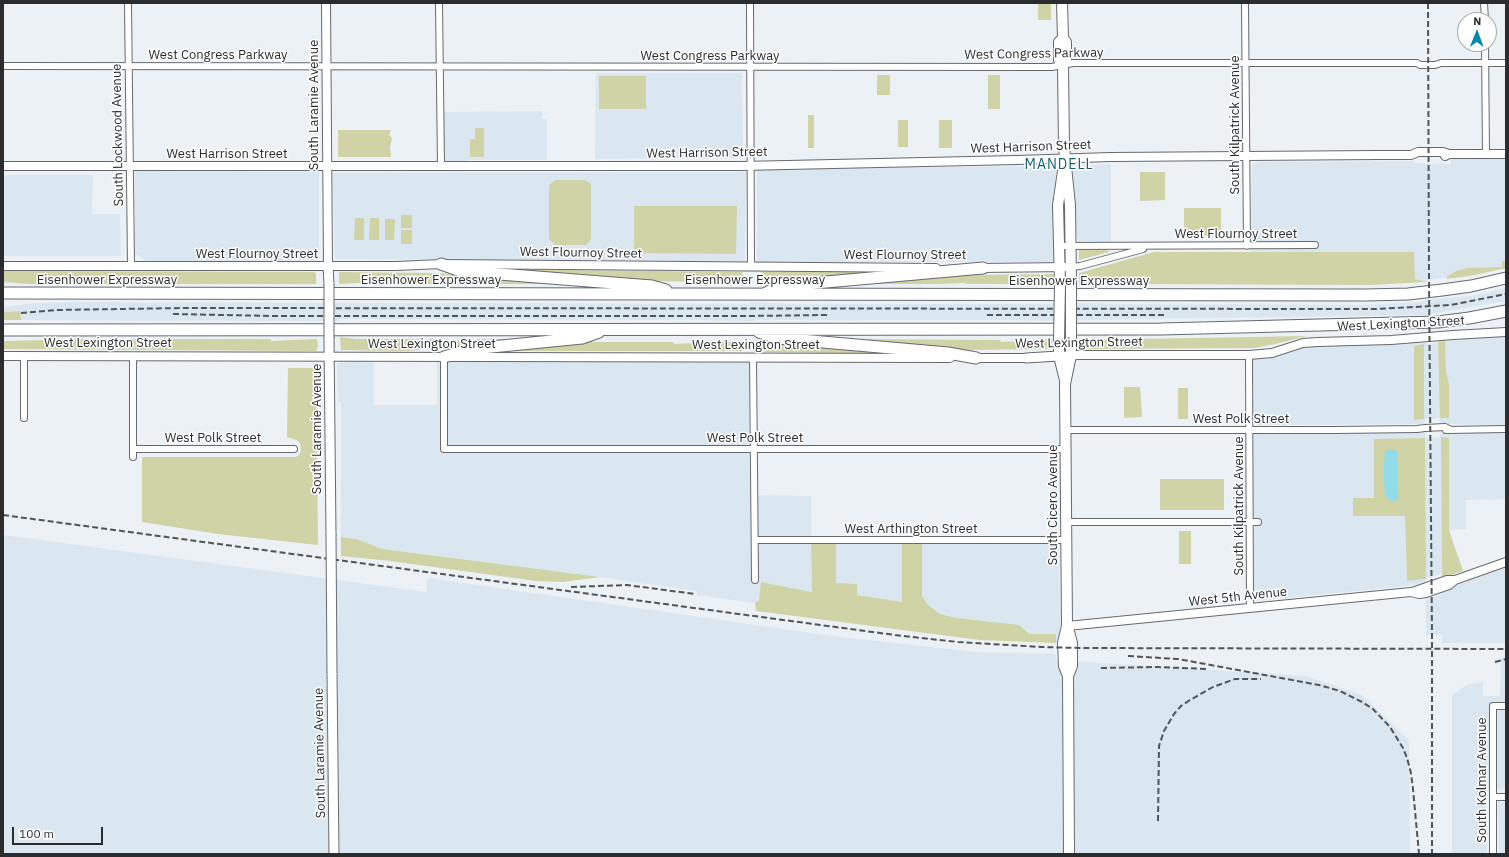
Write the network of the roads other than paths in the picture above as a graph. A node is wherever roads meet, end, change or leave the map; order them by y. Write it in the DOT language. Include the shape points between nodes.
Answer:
graph roads {
  1 [pos="128,3"];
  2 [pos="326,3"];
  3 [pos="439,3"];
  4 [pos="750,3"];
  5 [pos="1062,3"];
  6 [pos="1245,3"];
  7 [pos="1485,52"];
  8 [pos="1246,63"];
  9 [pos="1485,64"];
  10 [pos="1506,64"];
  11 [pos="1063,65"];
  12 [pos="3,66"];
  13 [pos="129,66"];
  14 [pos="326,66"];
  15 [pos="440,66"];
  16 [pos="751,67"];
  17 [pos="1486,154"];
  18 [pos="1506,154"];
  19 [pos="1247,156"];
  20 [pos="1065,159"];
  21 [pos="752,165"];
  22 [pos="3,166"];
  23 [pos="130,166"];
  24 [pos="327,166"];
  25 [pos="441,166"];
  26 [pos="1315,245"];
  27 [pos="1060,246"];
  28 [pos="1071,246"];
  29 [pos="1157,246"];
  30 [pos="1248,246"];
  31 [pos="440,264"];
  32 [pos="3,266"];
  33 [pos="131,266"];
  34 [pos="328,266"];
  35 [pos="751,267"];
  36 [pos="1066,267"];
  37 [pos="983,268"];
  38 [pos="1506,278"];
  39 [pos="3,293"];
  40 [pos="680,294"];
  41 [pos="762,295"];
  42 [pos="1506,311"];
  43 [pos="749,329"];
  44 [pos="3,330"];
  45 [pos="604,330"];
  46 [pos="1506,332"];
  47 [pos="3,356"];
  48 [pos="24,356"];
  49 [pos="133,356"];
  50 [pos="1059,356"];
  51 [pos="1071,356"];
  52 [pos="1249,356"];
  53 [pos="330,357"];
  54 [pos="444,357"];
  55 [pos="753,358"];
  56 [pos="976,358"];
  57 [pos="1026,358"];
  58 [pos="1066,384"];
  59 [pos="24,418"];
  60 [pos="1506,429"];
  61 [pos="1066,430"];
  62 [pos="1249,430"];
  63 [pos="133,449"];
  64 [pos="294,449"];
  65 [pos="1066,449"];
  66 [pos="754,450"];
  67 [pos="133,457"];
  68 [pos="1066,522"];
  69 [pos="1250,522"];
  70 [pos="1258,522"];
  71 [pos="755,540"];
  72 [pos="1067,540"];
  73 [pos="1506,562"];
  74 [pos="754,580"];
  75 [pos="1250,608"];
  76 [pos="1067,626"];
  77 [pos="1506,706"];
  78 [pos="1493,797"];
  79 [pos="1506,797"];
  80 [pos="334,854"];
  81 [pos="1069,854"];
  82 [pos="1493,854"];
  1 -- 13 [label="street, South Lockwood Avenue"];
  2 -- 14 [label="street, South Laramie Avenue"];
  3 -- 15 [label="street"];
  4 -- 16 [label="street"];
  5 -- 11 [label="main road, South Cicero Avenue" via="1063,38 1066,42 1066,60"];
  6 -- 8 [label="street, South Kilpatrick Avenue"];
  7 -- 9 [label="street"];
  8 -- 9 [label="street, West Congress Parkway"];
  8 -- 11 [label="street, West Congress Parkway"];
  8 -- 19 [label="street, South Kilpatrick Avenue"];
  9 -- 10 [label="street, West Congress Parkway"];
  9 -- 17 [label="street"];
  11 -- 16 [label="street, West Congress Parkway"];
  11 -- 20 [label="main road, South Cicero Avenue"];
  12 -- 13 [label="street, West Congress Parkway"];
  13 -- 14 [label="street, West Congress Parkway"];
  13 -- 23 [label="street, South Lockwood Avenue"];
  14 -- 15 [label="street, West Congress Parkway"];
  14 -- 24 [label="street, South Laramie Avenue"];
  15 -- 16 [label="street, West Congress Parkway"];
  15 -- 25 [label="street"];
  16 -- 21 [label="street"];
  17 -- 18 [label="street, West Harrison Street"];
  17 -- 19 [label="street, West Harrison Street" via="1449,154 1443,157"];
  19 -- 20 [label="street, West Harrison Street"];
  19 -- 30 [label="street, South Kilpatrick Avenue"];
  20 -- 21 [label="street, West Harrison Street"];
  20 -- 27 [label="main road, South Cicero Avenue" via="1058,205"];
  20 -- 28 [label="main road, South Cicero Avenue" via="1069,186"];
  21 -- 25 [label="street, West Harrison Street"];
  21 -- 35 [label="street"];
  22 -- 23 [label="street, West Harrison Street"];
  23 -- 24 [label="street, West Harrison Street"];
  23 -- 33 [label="street, South Lockwood Avenue"];
  24 -- 25 [label="street, West Harrison Street"];
  24 -- 34 [label="street, South Laramie Avenue"];
  26 -- 30 [label="street, West Flournoy Street"];
  27 -- 28 [label="street, West Flournoy Street"];
  27 -- 36 [label="main road, South Cicero Avenue"];
  28 -- 29 [label="street, West Flournoy Street"];
  28 -- 36 [label="main road, South Cicero Avenue"];
  29 -- 30 [label="street, West Flournoy Street"];
  29 -- 36 [label="street, West Flournoy Street" via="1080,266"];
  31 -- 34 [label="street, West Flournoy Street"];
  31 -- 35 [label="street, West Flournoy Street"];
  31 -- 40 [label="highway" via="462,271 652,286"];
  32 -- 33 [label="street, West Flournoy Street"];
  33 -- 34 [label="street, West Flournoy Street"];
  34 -- 53 [label="main road, South Laramie Avenue, bridge"];
  35 -- 37 [label="street, West Flournoy Street"];
  36 -- 37 [label="street, West Flournoy Street"];
  36 -- 50 [label="main road, South Cicero Avenue, bridge" via="1060,284"];
  36 -- 51 [label="main road, South Cicero Avenue, bridge" via="1071,284"];
  37 -- 41 [label="highway" via="781,286"];
  38 -- 41 [label="highway, Eisenhower Expressway" via="1442,290 1366,295"];
  39 -- 40 [label="highway, Eisenhower Expressway"];
  40 -- 41 [label="highway, Eisenhower Expressway"];
  42 -- 43 [label="highway" via="1438,322 1287,326"];
  43 -- 45 [label="highway"];
  43 -- 56 [label="highway" via="777,338 948,353"];
  44 -- 45 [label="highway"];
  45 -- 54 [label="highway" via="582,338 471,349"];
  46 -- 52 [label="street, West Lexington Street" via="1303,343 1272,353"];
  47 -- 48 [label="street, West Lexington Street"];
  48 -- 49 [label="street, West Lexington Street"];
  48 -- 59 [label="street"];
  49 -- 53 [label="street, West Lexington Street"];
  49 -- 63 [label="street"];
  50 -- 51 [label="street, West Lexington Street"];
  50 -- 57 [label="main road, West Lexington Street"];
  50 -- 58 [label="main road, South Cicero Avenue"];
  51 -- 52 [label="street, West Lexington Street"];
  51 -- 58 [label="main road, South Cicero Avenue"];
  52 -- 62 [label="street, South Kilpatrick Avenue"];
  53 -- 54 [label="street, West Lexington Street"];
  53 -- 80 [label="main road, South Laramie Avenue, bridge"];
  54 -- 55 [label="street, West Lexington Street"];
  54 -- 66 [label="street, West Polk Street" via="444,449"];
  55 -- 56 [label="street, West Lexington Street"];
  55 -- 66 [label="street"];
  56 -- 57 [label="street, West Lexington Street"];
  58 -- 61 [label="main road, South Cicero Avenue"];
  60 -- 62 [label="street, West Polk Street"];
  61 -- 62 [label="street, West Polk Street"];
  61 -- 65 [label="main road, South Cicero Avenue"];
  62 -- 69 [label="street, South Kilpatrick Avenue"];
  63 -- 64 [label="street, West Polk Street"];
  63 -- 67 [label="street"];
  65 -- 66 [label="street, West Polk Street"];
  65 -- 68 [label="main road, South Cicero Avenue"];
  66 -- 71 [label="street"];
  68 -- 69 [label="street"];
  68 -- 72 [label="main road, South Cicero Avenue"];
  69 -- 70 [label="street"];
  69 -- 75 [label="street, South Kilpatrick Avenue"];
  71 -- 72 [label="street, West Arthington Street"];
  71 -- 74 [label="street"];
  72 -- 76 [label="main road, South Cicero Avenue"];
  73 -- 75 [label="street, West 5th Avenue" via="1426,593 1411,592"];
  75 -- 76 [label="street, West 5th Avenue"];
  76 -- 81 [label="main road, South Cicero Avenue" via="1072,643 1072,666 1068,676"];
  77 -- 78 [label="street, South Kolmar Avenue" via="1493,706"];
  78 -- 79 [label="street"];
  78 -- 82 [label="street, South Kolmar Avenue"];
}
